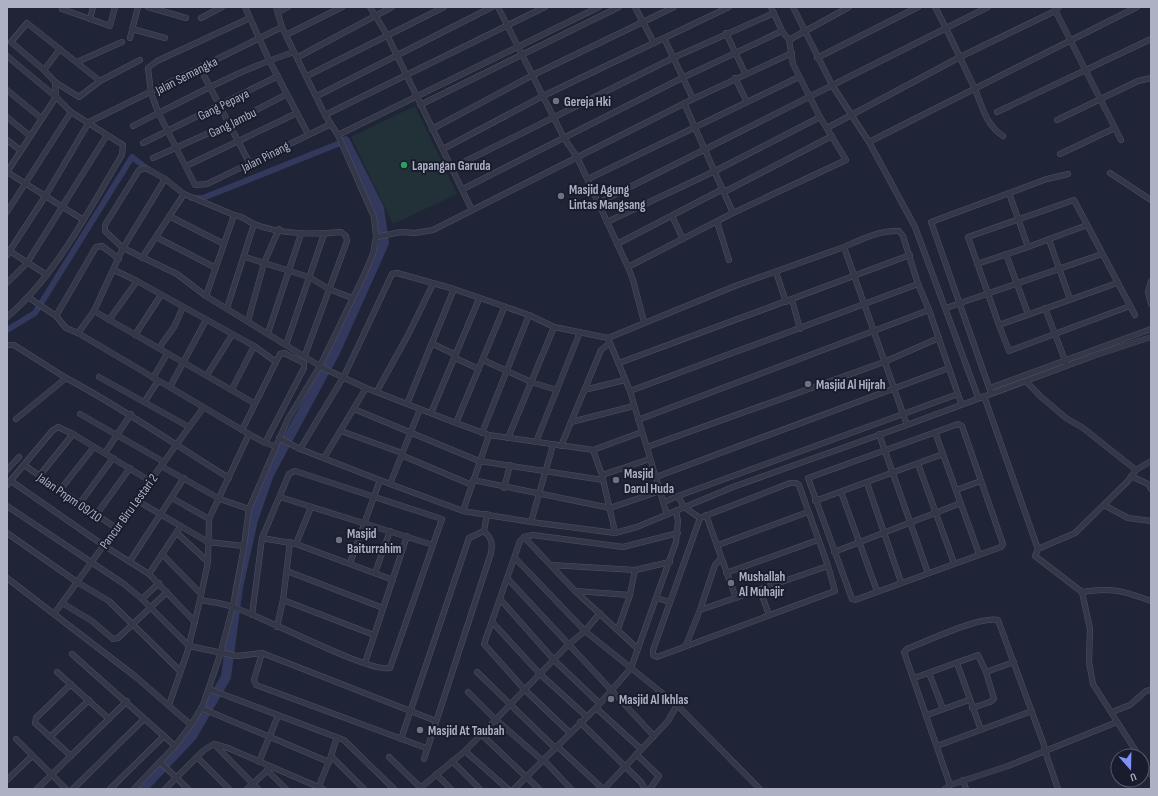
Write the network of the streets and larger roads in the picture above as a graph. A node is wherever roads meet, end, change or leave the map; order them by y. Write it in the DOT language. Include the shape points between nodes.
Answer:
graph roads {
  1 [pos="93,7"];
  2 [pos="115,7"];
  3 [pos="138,7"];
  4 [pos="148,7"];
  5 [pos="222,7"];
  6 [pos="245,7"];
  7 [pos="288,7"];
  8 [pos="342,7"];
  9 [pos="370,7"];
  10 [pos="392,7"];
  11 [pos="444,7"];
  12 [pos="492,7"];
  13 [pos="498,7"];
  14 [pos="545,7"];
  15 [pos="599,7"];
  16 [pos="619,7"];
  17 [pos="635,7"];
  18 [pos="674,7"];
  19 [pos="729,7"];
  20 [pos="771,7"];
  21 [pos="793,7"];
  22 [pos="849,7"];
  23 [pos="918,7"];
  24 [pos="935,7"];
  25 [pos="988,7"];
  26 [pos="1137,7"];
  27 [pos="62,9"];
  28 [pos="1057,9"];
  29 [pos="278,10"];
  30 [pos="774,13"];
  31 [pos="375,15"];
  32 [pos="186,18"];
  33 [pos="201,18"];
  34 [pos="250,18"];
  35 [pos="90,19"];
  36 [pos="643,21"];
  37 [pos="507,26"];
  38 [pos="282,27"];
  39 [pos="132,28"];
  40 [pos="946,28"];
  41 [pos="782,31"];
  42 [pos="806,31"];
  43 [pos="726,33"];
  44 [pos="286,35"];
  45 [pos="387,35"];
  46 [pos="130,38"];
  47 [pos="165,38"];
  48 [pos="260,38"];
  49 [pos="664,38"];
  50 [pos="1151,39"];
  51 [pos="788,40"];
  52 [pos="1070,40"];
  53 [pos="122,42"];
  54 [pos="654,42"];
  55 [pos="518,47"];
  56 [pos="60,49"];
  57 [pos="735,52"];
  58 [pos="792,53"];
  59 [pos="296,54"];
  60 [pos="523,54"];
  61 [pos="7,56"];
  62 [pos="396,56"];
  63 [pos="960,57"];
  64 [pos="673,58"];
  65 [pos="818,58"];
  66 [pos="140,60"];
  67 [pos="269,60"];
  68 [pos="77,62"];
  69 [pos="200,68"];
  70 [pos="1085,69"];
  71 [pos="44,70"];
  72 [pos="745,73"];
  73 [pos="533,75"];
  74 [pos="278,76"];
  75 [pos="306,76"];
  76 [pos="407,76"];
  77 [pos="799,77"];
  78 [pos="682,78"];
  79 [pos="735,78"];
  80 [pos="1151,78"];
  81 [pos="100,81"];
  82 [pos="55,82"];
  83 [pos="832,85"];
  84 [pos="210,88"];
  85 [pos="975,88"];
  86 [pos="7,90"];
  87 [pos="150,92"];
  88 [pos="287,94"];
  89 [pos="317,96"];
  90 [pos="543,96"];
  91 [pos="56,97"];
  92 [pos="418,97"];
  93 [pos="810,97"];
  94 [pos="1100,98"];
  95 [pos="693,99"];
  96 [pos="747,102"];
  97 [pos="684,103"];
  98 [pos="420,104"];
  99 [pos="220,106"];
  100 [pos="71,112"];
  101 [pos="158,112"];
  102 [pos="297,112"];
  103 [pos="997,112"];
  104 [pos="325,115"];
  105 [pos="851,115"];
  106 [pos="7,117"];
  107 [pos="820,117"];
  108 [pos="41,118"];
  109 [pos="554,118"];
  110 [pos="1057,120"];
  111 [pos="89,122"];
  112 [pos="229,124"];
  113 [pos="331,124"];
  114 [pos="133,126"];
  115 [pos="694,127"];
  116 [pos="827,128"];
  117 [pos="1115,128"];
  118 [pos="432,129"];
  119 [pos="168,130"];
  120 [pos="308,134"];
  121 [pos="107,135"];
  122 [pos="338,135"];
  123 [pos="30,136"];
  124 [pos="832,136"];
  125 [pos="1003,136"];
  126 [pos="564,138"];
  127 [pos="7,140"];
  128 [pos="238,140"];
  129 [pos="1122,140"];
  130 [pos="869,142"];
  131 [pos="143,143"];
  132 [pos="176,147"];
  133 [pos="443,149"];
  134 [pos="20,150"];
  135 [pos="704,150"];
  136 [pos="1060,154"];
  137 [pos="577,157"];
  138 [pos="153,158"];
  139 [pos="250,164"];
  140 [pos="186,166"];
  141 [pos="452,168"];
  142 [pos="715,171"];
  143 [pos="7,172"];
  144 [pos="1110,173"];
  145 [pos="1068,174"];
  146 [pos="165,179"];
  147 [pos="588,180"];
  148 [pos="25,184"];
  149 [pos="463,188"];
  150 [pos="724,190"];
  151 [pos="1009,193"];
  152 [pos="184,194"];
  153 [pos="46,195"];
  154 [pos="1151,200"];
  155 [pos="598,203"];
  156 [pos="62,207"];
  157 [pos="472,210"];
  158 [pos="7,212"];
  159 [pos="733,213"];
  160 [pos="234,215"];
  161 [pos="672,216"];
  162 [pos="170,217"];
  163 [pos="82,219"];
  164 [pos="1019,219"];
  165 [pos="607,222"];
  166 [pos="717,222"];
  167 [pos="254,224"];
  168 [pos="1087,225"];
  169 [pos="279,229"];
  170 [pos="301,234"];
  171 [pos="324,234"];
  172 [pos="378,236"];
  173 [pos="156,237"];
  174 [pos="683,239"];
  175 [pos="1049,240"];
  176 [pos="224,244"];
  177 [pos="617,244"];
  178 [pos="844,247"];
  179 [pos="1028,247"];
  180 [pos="123,248"];
  181 [pos="8,252"];
  182 [pos="1006,254"];
  183 [pos="1102,254"];
  184 [pos="910,255"];
  185 [pos="244,257"];
  186 [pos="142,258"];
  187 [pos="119,259"];
  188 [pos="730,260"];
  189 [pos="27,263"];
  190 [pos="264,263"];
  191 [pos="977,264"];
  192 [pos="216,268"];
  193 [pos="1059,269"];
  194 [pos="114,270"];
  195 [pos="629,270"];
  196 [pos="289,271"];
  197 [pos="776,272"];
  198 [pos="47,275"];
  199 [pos="854,276"];
  200 [pos="309,277"];
  201 [pos="137,281"];
  202 [pos="1151,281"];
  203 [pos="7,283"];
  204 [pos="1117,283"];
  205 [pos="433,284"];
  206 [pos="918,284"];
  207 [pos="1018,284"];
  208 [pos="329,289"];
  209 [pos="454,289"];
  210 [pos="161,294"];
  211 [pos="988,294"];
  212 [pos="206,296"];
  213 [pos="28,298"];
  214 [pos="352,298"];
  215 [pos="479,299"];
  216 [pos="1070,299"];
  217 [pos="789,301"];
  218 [pos="959,303"];
  219 [pos="1151,304"];
  220 [pos="864,305"];
  221 [pos="1130,306"];
  222 [pos="183,307"];
  223 [pos="227,308"];
  224 [pos="504,308"];
  225 [pos="946,308"];
  226 [pos="1045,308"];
  227 [pos="929,310"];
  228 [pos="94,311"];
  229 [pos="1028,314"];
  230 [pos="529,315"];
  231 [pos="1135,315"];
  232 [pos="56,316"];
  233 [pos="7,317"];
  234 [pos="109,320"];
  235 [pos="206,320"];
  236 [pos="248,321"];
  237 [pos="644,322"];
  238 [pos="999,325"];
  239 [pos="554,327"];
  240 [pos="800,329"];
  241 [pos="1151,329"];
  242 [pos="580,332"];
  243 [pos="873,332"];
  244 [pos="78,333"];
  245 [pos="268,333"];
  246 [pos="1055,334"];
  247 [pos="135,335"];
  248 [pos="232,335"];
  249 [pos="1151,337"];
  250 [pos="608,338"];
  251 [pos="939,338"];
  252 [pos="432,344"];
  253 [pos="610,344"];
  254 [pos="7,345"];
  255 [pos="286,345"];
  256 [pos="254,346"];
  257 [pos="159,348"];
  258 [pos="167,354"];
  259 [pos="305,355"];
  260 [pos="456,356"];
  261 [pos="484,360"];
  262 [pos="276,362"];
  263 [pos="884,362"];
  264 [pos="184,363"];
  265 [pos="619,363"];
  266 [pos="1066,363"];
  267 [pos="322,367"];
  268 [pos="949,368"];
  269 [pos="479,369"];
  270 [pos="507,372"];
  271 [pos="206,375"];
  272 [pos="344,376"];
  273 [pos="99,377"];
  274 [pos="66,378"];
  275 [pos="155,380"];
  276 [pos="625,380"];
  277 [pos="1026,381"];
  278 [pos="531,382"];
  279 [pos="170,387"];
  280 [pos="366,388"];
  281 [pos="232,389"];
  282 [pos="557,390"];
  283 [pos="584,390"];
  284 [pos="894,390"];
  285 [pos="630,391"];
  286 [pos="990,391"];
  287 [pos="377,392"];
  288 [pos="958,394"];
  289 [pos="984,396"];
  290 [pos="978,397"];
  291 [pos="144,401"];
  292 [pos="254,403"];
  293 [pos="961,403"];
  294 [pos="407,404"];
  295 [pos="634,406"];
  296 [pos="203,408"];
  297 [pos="354,409"];
  298 [pos="420,409"];
  299 [pos="431,413"];
  300 [pos="80,414"];
  301 [pos="131,414"];
  302 [pos="904,415"];
  303 [pos="16,419"];
  304 [pos="638,420"];
  305 [pos="571,422"];
  306 [pos="456,423"];
  307 [pos="907,425"];
  308 [pos="189,427"];
  309 [pos="242,430"];
  310 [pos="341,431"];
  311 [pos="642,432"];
  312 [pos="935,432"];
  313 [pos="482,433"];
  314 [pos="73,434"];
  315 [pos="249,434"];
  316 [pos="411,434"];
  317 [pos="117,435"];
  318 [pos="489,435"];
  319 [pos="880,436"];
  320 [pos="508,438"];
  321 [pos="281,440"];
  322 [pos="536,442"];
  323 [pos="264,443"];
  324 [pos="175,445"];
  325 [pos="553,445"];
  326 [pos="275,446"];
  327 [pos="560,446"];
  328 [pos="94,447"];
  329 [pos="298,448"];
  330 [pos="647,448"];
  331 [pos="884,449"];
  332 [pos="593,450"];
  333 [pos="105,453"];
  334 [pos="401,454"];
  335 [pos="943,454"];
  336 [pos="19,457"];
  337 [pos="113,458"];
  338 [pos="324,458"];
  339 [pos="650,459"];
  340 [pos="479,461"];
  341 [pos="1151,461"];
  342 [pos="162,464"];
  343 [pos="918,464"];
  344 [pos="24,465"];
  345 [pos="510,465"];
  346 [pos="130,468"];
  347 [pos="7,470"];
  348 [pos="1136,470"];
  349 [pos="545,471"];
  350 [pos="893,473"];
  351 [pos="40,475"];
  352 [pos="1131,476"];
  353 [pos="602,477"];
  354 [pos="656,477"];
  355 [pos="184,478"];
  356 [pos="229,478"];
  357 [pos="380,480"];
  358 [pos="150,481"];
  359 [pos="981,481"];
  360 [pos="472,482"];
  361 [pos="9,483"];
  362 [pos="867,483"];
  363 [pos="390,484"];
  364 [pos="504,488"];
  365 [pos="1151,489"];
  366 [pos="60,490"];
  367 [pos="956,490"];
  368 [pos="660,491"];
  369 [pos="841,492"];
  370 [pos="539,495"];
  371 [pos="373,496"];
  372 [pos="678,496"];
  373 [pos="280,497"];
  374 [pos="172,498"];
  375 [pos="220,499"];
  376 [pos="136,500"];
  377 [pos="815,501"];
  378 [pos="80,502"];
  379 [pos="664,502"];
  380 [pos="961,503"];
  381 [pos="1104,505"];
  382 [pos="7,506"];
  383 [pos="311,507"];
  384 [pos="610,508"];
  385 [pos="249,509"];
  386 [pos="686,509"];
  387 [pos="463,511"];
  388 [pos="676,512"];
  389 [pos="808,512"];
  390 [pos="936,512"];
  391 [pos="160,514"];
  392 [pos="487,514"];
  393 [pos="96,515"];
  394 [pos="667,515"];
  395 [pos="706,515"];
  396 [pos="700,518"];
  397 [pos="210,519"];
  398 [pos="1151,521"];
  399 [pos="531,522"];
  400 [pos="365,523"];
  401 [pos="911,523"];
  402 [pos="180,527"];
  403 [pos="116,528"];
  404 [pos="484,530"];
  405 [pos="390,531"];
  406 [pos="7,533"];
  407 [pos="177,533"];
  408 [pos="616,533"];
  409 [pos="678,533"];
  410 [pos="885,533"];
  411 [pos="407,536"];
  412 [pos="524,537"];
  413 [pos="262,538"];
  414 [pos="818,540"];
  415 [pos="208,542"];
  416 [pos="290,542"];
  417 [pos="859,543"];
  418 [pos="296,544"];
  419 [pos="103,545"];
  420 [pos="433,545"];
  421 [pos="718,545"];
  422 [pos="244,546"];
  423 [pos="1038,549"];
  424 [pos="834,552"];
  425 [pos="162,554"];
  426 [pos="979,554"];
  427 [pos="515,558"];
  428 [pos="721,558"];
  429 [pos="130,561"];
  430 [pos="208,562"];
  431 [pos="670,562"];
  432 [pos="91,563"];
  433 [pos="954,563"];
  434 [pos="350,564"];
  435 [pos="551,565"];
  436 [pos="828,566"];
  437 [pos="635,570"];
  438 [pos="287,571"];
  439 [pos="375,573"];
  440 [pos="726,573"];
  441 [pos="928,573"];
  442 [pos="149,574"];
  443 [pos="7,578"];
  444 [pos="507,578"];
  445 [pos="393,580"];
  446 [pos="77,582"];
  447 [pos="901,582"];
  448 [pos="159,584"];
  449 [pos="760,590"];
  450 [pos="575,591"];
  451 [pos="877,591"];
  452 [pos="168,592"];
  453 [pos="1082,592"];
  454 [pos="630,594"];
  455 [pos="201,597"];
  456 [pos="657,598"];
  457 [pos="736,598"];
  458 [pos="142,599"];
  459 [pos="500,599"];
  460 [pos="283,600"];
  461 [pos="1151,601"];
  462 [pos="669,602"];
  463 [pos="62,603"];
  464 [pos="150,608"];
  465 [pos="236,608"];
  466 [pos="383,608"];
  467 [pos="700,610"];
  468 [pos="600,613"];
  469 [pos="54,614"];
  470 [pos="252,615"];
  471 [pos="769,615"];
  472 [pos="195,622"];
  473 [pos="492,622"];
  474 [pos="133,623"];
  475 [pos="277,626"];
  476 [pos="618,629"];
  477 [pos="585,630"];
  478 [pos="374,635"];
  479 [pos="568,645"];
  480 [pos="188,646"];
  481 [pos="686,646"];
  482 [pos="638,649"];
  483 [pos="223,652"];
  484 [pos="262,653"];
  485 [pos="72,654"];
  486 [pos="554,660"];
  487 [pos="1014,662"];
  488 [pos="365,663"];
  489 [pos="957,663"];
  490 [pos="632,668"];
  491 [pos="56,672"];
  492 [pos="180,672"];
  493 [pos="477,672"];
  494 [pos="986,672"];
  495 [pos="930,673"];
  496 [pos="540,674"];
  497 [pos="914,678"];
  498 [pos="70,684"];
  499 [pos="209,689"];
  500 [pos="524,689"];
  501 [pos="1151,690"];
  502 [pos="612,691"];
  503 [pos="468,692"];
  504 [pos="89,700"];
  505 [pos="969,700"];
  506 [pos="127,701"];
  507 [pos="509,704"];
  508 [pos="169,705"];
  509 [pos="677,705"];
  510 [pos="597,706"];
  511 [pos="972,708"];
  512 [pos="203,709"];
  513 [pos="943,709"];
  514 [pos="411,711"];
  515 [pos="1032,711"];
  516 [pos="1112,712"];
  517 [pos="927,715"];
  518 [pos="278,716"];
  519 [pos="586,716"];
  520 [pos="109,719"];
  521 [pos="144,719"];
  522 [pos="495,719"];
  523 [pos="436,721"];
  524 [pos="580,722"];
  525 [pos="1117,722"];
  526 [pos="191,725"];
  527 [pos="981,730"];
  528 [pos="570,733"];
  529 [pos="481,734"];
  530 [pos="164,736"];
  531 [pos="654,736"];
  532 [pos="50,737"];
  533 [pos="270,737"];
  534 [pos="337,737"];
  535 [pos="16,739"];
  536 [pos="401,739"];
  537 [pos="214,744"];
  538 [pos="175,746"];
  539 [pos="937,746"];
  540 [pos="556,747"];
  541 [pos="426,748"];
  542 [pos="1134,748"];
  543 [pos="641,749"];
  544 [pos="465,751"];
  545 [pos="1045,751"];
  546 [pos="636,754"];
  547 [pos="32,756"];
  548 [pos="71,756"];
  549 [pos="332,756"];
  550 [pos="197,757"];
  551 [pos="389,757"];
  552 [pos="424,759"];
  553 [pos="543,760"];
  554 [pos="452,761"];
  555 [pos="259,762"];
  556 [pos="329,762"];
  557 [pos="163,765"];
  558 [pos="624,766"];
  559 [pos="269,768"];
  560 [pos="436,774"];
  561 [pos="52,775"];
  562 [pos="527,776"];
  563 [pos="177,778"];
  564 [pos="7,780"];
  565 [pos="963,780"];
  566 [pos="253,783"];
  567 [pos="950,785"];
  568 [pos="321,788"];
  569 [pos="420,788"];
  570 [pos="37,789"];
  571 [pos="66,789"];
  572 [pos="73,789"];
  573 [pos="110,789"];
  574 [pos="134,789"];
  575 [pos="165,789"];
  576 [pos="188,789"];
  577 [pos="229,789"];
  578 [pos="247,789"];
  579 [pos="258,789"];
  580 [pos="286,789"];
  581 [pos="364,789"];
  582 [pos="394,789"];
  583 [pos="451,789"];
  584 [pos="480,789"];
  585 [pos="508,789"];
  586 [pos="514,789"];
  587 [pos="539,789"];
  588 [pos="571,789"];
  589 [pos="603,789"];
  590 [pos="645,789"];
  591 [pos="650,789"];
  592 [pos="760,789"];
  593 [pos="945,789"];
  594 [pos="966,789"];
  595 [pos="1058,789"];
  1 -- 35 [label="street"];
  2 -- 35 [label="street" via="110,26"];
  3 -- 39 [label="street"];
  4 -- 32 [label="street"];
  5 -- 33 [label="street"];
  6 -- 34 [label="street"];
  7 -- 29 [label="street"];
  8 -- 44 [label="street"];
  9 -- 31 [label="street"];
  10 -- 31 [label="street"];
  11 -- 45 [label="street"];
  12 -- 62 [label="street"];
  13 -- 37 [label="street"];
  14 -- 37 [label="street"];
  15 -- 55 [label="street"];
  16 -- 60 [label="street"];
  17 -- 36 [label="street"];
  18 -- 36 [label="street"];
  19 -- 49 [label="street"];
  20 -- 30 [label="street"];
  21 -- 42 [label="street"];
  22 -- 42 [label="street"];
  23 -- 65 [label="street"];
  24 -- 40 [label="street"];
  25 -- 40 [label="street"];
  26 -- 52 [label="street"];
  27 -- 35 [label="street"];
  28 -- 52 [label="street"];
  28 -- 63 [label="street"];
  29 -- 38 [label="street"];
  30 -- 41 [label="street"];
  30 -- 43 [label="street"];
  31 -- 45 [label="street"];
  31 -- 59 [label="street"];
  34 -- 48 [label="street"];
  34 -- 87 [label="street" via="150,65"];
  36 -- 54 [label="street"];
  36 -- 73 [label="street"];
  37 -- 55 [label="street"];
  37 -- 76 [label="street"];
  38 -- 44 [label="street"];
  38 -- 48 [label="street, Jalan Semangka"];
  39 -- 46 [label="street"];
  39 -- 47 [label="street"];
  40 -- 63 [label="street"];
  40 -- 83 [label="street"];
  41 -- 51 [label="street"];
  41 -- 57 [label="street"];
  42 -- 51 [label="street"];
  42 -- 65 [label="street"];
  43 -- 57 [label="street"];
  43 -- 64 [label="street"];
  44 -- 59 [label="street"];
  45 -- 62 [label="street"];
  45 -- 75 [label="street"];
  48 -- 67 [label="street"];
  48 -- 69 [label="street, Jalan Semangka"];
  49 -- 54 [label="street"];
  49 -- 64 [label="street"];
  50 -- 70 [label="street"];
  51 -- 58 [label="street"];
  52 -- 70 [label="street"];
  52 -- 85 [label="street"];
  53 -- 68 [label="street"];
  54 -- 90 [label="street"];
  55 -- 60 [label="street"];
  55 -- 92 [label="street"];
  56 -- 68 [label="street"];
  56 -- 71 [label="street"];
  56 -- 71 [label="street" via="27,23 11,42"];
  57 -- 72 [label="street"];
  57 -- 78 [label="street"];
  58 -- 72 [label="street"];
  58 -- 77 [label="street" via="793,64"];
  59 -- 67 [label="street"];
  59 -- 75 [label="street"];
  60 -- 73 [label="street"];
  60 -- 98 [label="street"];
  61 -- 91 [label="street"];
  62 -- 76 [label="street"];
  62 -- 89 [label="street"];
  63 -- 85 [label="street"];
  63 -- 105 [label="street"];
  64 -- 78 [label="street"];
  64 -- 109 [label="street"];
  65 -- 83 [label="street"];
  66 -- 81 [label="street"];
  67 -- 74 [label="street"];
  67 -- 84 [label="street"];
  68 -- 81 [label="street"];
  69 -- 84 [label="street"];
  69 -- 87 [label="street, Jalan Semangka"];
  70 -- 94 [label="street"];
  70 -- 103 [label="street"];
  71 -- 82 [label="street"];
  72 -- 79 [label="street"];
  73 -- 90 [label="street"];
  73 -- 118 [label="street"];
  74 -- 88 [label="street"];
  74 -- 99 [label="street, Gang Pepaya"];
  75 -- 89 [label="street"];
  76 -- 92 [label="street"];
  76 -- 104 [label="street"];
  77 -- 93 [label="street"];
  77 -- 96 [label="street"];
  78 -- 95 [label="street"];
  78 -- 126 [label="street"];
  79 -- 95 [label="street"];
  79 -- 96 [label="street"];
  80 -- 94 [label="street"];
  81 -- 82 [label="street" via="79,97"];
  82 -- 91 [label="street"];
  83 -- 93 [label="street"];
  83 -- 105 [label="street"];
  84 -- 99 [label="street"];
  84 -- 101 [label="street"];
  85 -- 125 [label="street" via="987,118"];
  85 -- 130 [label="street"];
  86 -- 108 [label="street"];
  87 -- 101 [label="street"];
  87 -- 111 [label="street, Jalan Semangka"];
  88 -- 102 [label="street"];
  88 -- 112 [label="street, Gang Jambu"];
  89 -- 104 [label="street"];
  90 -- 109 [label="street"];
  90 -- 133 [label="street"];
  91 -- 100 [label="street"];
  91 -- 108 [label="street"];
  92 -- 98 [label="street"];
  92 -- 122 [label="street"];
  93 -- 107 [label="street"];
  93 -- 135 [label="street"];
  94 -- 110 [label="street"];
  94 -- 117 [label="street"];
  95 -- 97 [label="street"];
  96 -- 115 [label="street"];
  97 -- 115 [label="street"];
  97 -- 137 [label="street"];
  98 -- 118 [label="street"];
  99 -- 112 [label="street"];
  99 -- 119 [label="street, Gang Pepaya"];
  100 -- 111 [label="street"];
  100 -- 148 [label="street"];
  101 -- 114 [label="street"];
  101 -- 119 [label="street"];
  102 -- 120 [label="street"];
  102 -- 128 [label="street"];
  104 -- 113 [label="street"];
  105 -- 116 [label="street"];
  105 -- 130 [label="street"];
  106 -- 123 [label="street"];
  107 -- 116 [label="street"];
  107 -- 142 [label="street"];
  108 -- 123 [label="street"];
  109 -- 126 [label="street"];
  109 -- 141 [label="street"];
  111 -- 121 [label="street"];
  111 -- 153 [label="street"];
  112 -- 128 [label="street"];
  112 -- 132 [label="street, Gang Jambu"];
  113 -- 120 [label="street, Jalan Pinang"];
  113 -- 122 [label="street"];
  115 -- 135 [label="street"];
  115 -- 147 [label="street"];
  116 -- 124 [label="street"];
  117 -- 129 [label="street"];
  117 -- 136 [label="street"];
  118 -- 133 [label="street"];
  119 -- 131 [label="street, Gang Pepaya"];
  119 -- 132 [label="street"];
  120 -- 139 [label="street, Jalan Pinang"];
  121 -- 156 [label="street"];
  121 -- 163 [label="street" via="122,145 122,155"];
  122 -- 172 [label="street" via="374,217"];
  123 -- 134 [label="street"];
  124 -- 150 [label="street"];
  124 -- 159 [label="street" via="846,160"];
  126 -- 137 [label="street"];
  126 -- 149 [label="street"];
  127 -- 134 [label="street"];
  128 -- 139 [label="street"];
  128 -- 140 [label="street"];
  130 -- 225 [label="street" via="915,227"];
  132 -- 138 [label="street, Gang Jambu"];
  132 -- 140 [label="street"];
  133 -- 141 [label="street"];
  134 -- 143 [label="street"];
  135 -- 142 [label="street"];
  135 -- 155 [label="street"];
  137 -- 147 [label="street"];
  137 -- 157 [label="street"];
  139 -- 140 [label="street, Jalan Pinang" via="198,186 195,185"];
  141 -- 149 [label="street"];
  142 -- 150 [label="street"];
  142 -- 165 [label="street"];
  143 -- 148 [label="street"];
  144 -- 154 [label="street"];
  145 -- 151 [label="street"];
  146 -- 152 [label="street"];
  146 -- 180 [label="street"];
  146 -- 180 [label="street" via="146,168 139,170 108,218 104,229"];
  147 -- 155 [label="street"];
  148 -- 153 [label="street"];
  148 -- 158 [label="street"];
  149 -- 157 [label="street"];
  150 -- 159 [label="street"];
  150 -- 161 [label="street"];
  151 -- 164 [label="street"];
  151 -- 218 [label="street" via="931,222"];
  152 -- 160 [label="street"];
  152 -- 162 [label="street"];
  153 -- 156 [label="street"];
  153 -- 181 [label="street"];
  155 -- 165 [label="street"];
  156 -- 163 [label="street"];
  156 -- 189 [label="street"];
  157 -- 172 [label="street" via="434,230"];
  159 -- 166 [label="street"];
  160 -- 167 [label="street"];
  160 -- 176 [label="street"];
  161 -- 174 [label="street"];
  161 -- 177 [label="street"];
  162 -- 173 [label="street"];
  162 -- 176 [label="street"];
  163 -- 198 [label="street"];
  164 -- 168 [label="street" via="1074,200"];
  164 -- 179 [label="street"];
  164 -- 191 [label="street" via="968,237"];
  165 -- 177 [label="street"];
  166 -- 174 [label="street"];
  166 -- 188 [label="street"];
  167 -- 169 [label="street"];
  167 -- 185 [label="street"];
  168 -- 175 [label="street"];
  168 -- 183 [label="street"];
  169 -- 170 [label="street"];
  169 -- 190 [label="street"];
  170 -- 171 [label="street"];
  170 -- 196 [label="street"];
  171 -- 200 [label="street"];
  171 -- 208 [label="street" via="341,232 347,238"];
  172 -- 214 [label="street" via="373,254"];
  173 -- 186 [label="street"];
  173 -- 192 [label="street"];
  174 -- 195 [label="street"];
  175 -- 179 [label="street"];
  175 -- 193 [label="street"];
  176 -- 192 [label="street"];
  177 -- 195 [label="street"];
  178 -- 184 [label="street" via="874,234 891,230 899,231 903,236"];
  178 -- 197 [label="street"];
  178 -- 199 [label="street"];
  179 -- 182 [label="street"];
  180 -- 186 [label="street"];
  180 -- 187 [label="street"];
  181 -- 189 [label="street"];
  182 -- 191 [label="street"];
  182 -- 207 [label="street"];
  183 -- 193 [label="street"];
  183 -- 204 [label="street"];
  184 -- 199 [label="street"];
  184 -- 206 [label="street"];
  185 -- 190 [label="street"];
  185 -- 223 [label="street"];
  186 -- 212 [label="street" via="177,274"];
  187 -- 194 [label="street"];
  187 -- 232 [label="street" via="102,246 96,246"];
  189 -- 198 [label="street"];
  189 -- 203 [label="street"];
  190 -- 196 [label="street"];
  190 -- 236 [label="street"];
  191 -- 211 [label="street"];
  192 -- 212 [label="street"];
  193 -- 207 [label="street"];
  193 -- 216 [label="street"];
  194 -- 201 [label="street"];
  194 -- 228 [label="street"];
  195 -- 237 [label="street"];
  196 -- 200 [label="street"];
  196 -- 245 [label="street"];
  197 -- 217 [label="street"];
  197 -- 237 [label="street"];
  198 -- 213 [label="street"];
  199 -- 217 [label="street"];
  199 -- 220 [label="street"];
  200 -- 208 [label="street"];
  200 -- 255 [label="street"];
  201 -- 210 [label="street"];
  201 -- 234 [label="street"];
  202 -- 219 [label="street" via="1148,292"];
  204 -- 216 [label="street"];
  204 -- 221 [label="street"];
  205 -- 209 [label="street"];
  205 -- 272 [label="street" via="397,273 392,274"];
  205 -- 287 [label="street"];
  206 -- 220 [label="street"];
  206 -- 227 [label="street"];
  207 -- 211 [label="street"];
  207 -- 229 [label="street"];
  208 -- 214 [label="street"];
  208 -- 259 [label="street"];
  209 -- 215 [label="street"];
  209 -- 252 [label="street"];
  210 -- 222 [label="street"];
  210 -- 247 [label="street"];
  211 -- 218 [label="street"];
  211 -- 238 [label="street"];
  212 -- 223 [label="street"];
  213 -- 232 [label="street"];
  213 -- 233 [label="street"];
  214 -- 267 [label="street"];
  215 -- 224 [label="street"];
  215 -- 260 [label="street"];
  216 -- 226 [label="street"];
  217 -- 240 [label="street"];
  217 -- 265 [label="street"];
  218 -- 225 [label="street"];
  218 -- 286 [label="street"];
  220 -- 240 [label="street"];
  220 -- 243 [label="street"];
  221 -- 231 [label="street"];
  221 -- 246 [label="street"];
  222 -- 235 [label="street"];
  222 -- 257 [label="street" via="174,327"];
  223 -- 236 [label="street"];
  224 -- 230 [label="street"];
  224 -- 261 [label="street"];
  225 -- 290 [label="street"];
  226 -- 229 [label="street"];
  226 -- 246 [label="street"];
  227 -- 243 [label="street"];
  227 -- 251 [label="street"];
  228 -- 234 [label="street"];
  228 -- 244 [label="street"];
  229 -- 238 [label="street"];
  230 -- 239 [label="street"];
  230 -- 270 [label="street"];
  232 -- 244 [label="street" via="66,328"];
  234 -- 247 [label="street"];
  235 -- 248 [label="street"];
  235 -- 264 [label="street"];
  236 -- 245 [label="street"];
  237 -- 250 [label="street"];
  238 -- 246 [label="street" via="1009,351"];
  239 -- 242 [label="street"];
  239 -- 278 [label="street"];
  240 -- 285 [label="street"];
  241 -- 266 [label="street"];
  242 -- 250 [label="street"];
  242 -- 282 [label="street"];
  243 -- 263 [label="street"];
  243 -- 304 [label="street"];
  244 -- 275 [label="street"];
  245 -- 255 [label="street"];
  246 -- 266 [label="street"];
  247 -- 257 [label="street"];
  248 -- 256 [label="street"];
  248 -- 271 [label="street"];
  249 -- 266 [label="street"];
  250 -- 253 [label="street"];
  251 -- 263 [label="street"];
  251 -- 268 [label="street"];
  252 -- 260 [label="street"];
  252 -- 294 [label="street"];
  253 -- 265 [label="street"];
  253 -- 283 [label="street" via="601,350"];
  254 -- 274 [label="street" via="14,345"];
  255 -- 259 [label="street"];
  256 -- 262 [label="street"];
  256 -- 281 [label="street"];
  257 -- 258 [label="street"];
  258 -- 264 [label="street"];
  258 -- 275 [label="street"];
  259 -- 267 [label="street"];
  260 -- 269 [label="street"];
  260 -- 299 [label="street"];
  261 -- 269 [label="street"];
  261 -- 270 [label="street"];
  262 -- 292 [label="street"];
  262 -- 323 [label="street" via="280,354 284,353 304,363 305,366"];
  263 -- 284 [label="street"];
  263 -- 330 [label="street"];
  264 -- 271 [label="street"];
  264 -- 279 [label="street"];
  265 -- 276 [label="street"];
  266 -- 277 [label="street"];
  266 -- 286 [label="street"];
  267 -- 272 [label="street"];
  267 -- 321 [label="street" via="292,413"];
  268 -- 284 [label="street"];
  268 -- 288 [label="street"];
  269 -- 306 [label="street"];
  270 -- 278 [label="street"];
  270 -- 313 [label="street"];
  271 -- 281 [label="street"];
  272 -- 280 [label="street"];
  272 -- 329 [label="street"];
  273 -- 291 [label="street"];
  274 -- 301 [label="street"];
  274 -- 303 [label="street"];
  275 -- 279 [label="street"];
  275 -- 291 [label="street"];
  276 -- 283 [label="street"];
  276 -- 285 [label="street"];
  277 -- 286 [label="street"];
  277 -- 348 [label="street" via="1066,418 1083,428"];
  278 -- 282 [label="street"];
  278 -- 320 [label="street"];
  279 -- 296 [label="street"];
  280 -- 287 [label="street"];
  280 -- 297 [label="street"];
  281 -- 292 [label="street"];
  282 -- 322 [label="street"];
  283 -- 305 [label="street"];
  284 -- 302 [label="street"];
  284 -- 354 [label="street"];
  285 -- 295 [label="street"];
  286 -- 289 [label="street"];
  287 -- 294 [label="street"];
  288 -- 293 [label="street"];
  288 -- 302 [label="street"];
  289 -- 290 [label="street"];
  289 -- 423 [label="street"];
  290 -- 293 [label="street"];
  291 -- 308 [label="street"];
  292 -- 309 [label="street"];
  293 -- 307 [label="street"];
  294 -- 298 [label="street"];
  295 -- 304 [label="street"];
  295 -- 305 [label="street"];
  296 -- 308 [label="street, Pancur Biru Lestari 2"];
  296 -- 309 [label="street"];
  297 -- 310 [label="street"];
  297 -- 316 [label="street"];
  298 -- 299 [label="street"];
  298 -- 316 [label="street"];
  299 -- 306 [label="street"];
  300 -- 317 [label="street"];
  301 -- 317 [label="street"];
  301 -- 324 [label="street"];
  302 -- 307 [label="street"];
  302 -- 372 [label="street"];
  304 -- 311 [label="street"];
  305 -- 327 [label="street"];
  306 -- 313 [label="street"];
  307 -- 319 [label="street"];
  308 -- 324 [label="street, Pancur Biru Lestari 2"];
  309 -- 315 [label="street"];
  310 -- 334 [label="street"];
  310 -- 338 [label="street"];
  311 -- 330 [label="street"];
  311 -- 332 [label="street"];
  312 -- 331 [label="street"];
  312 -- 335 [label="street"];
  312 -- 359 [label="street" via="960,424"];
  313 -- 318 [label="street"];
  314 -- 328 [label="street"];
  314 -- 344 [label="street" via="58,427"];
  314 -- 351 [label="street"];
  315 -- 323 [label="street"];
  315 -- 356 [label="street"];
  316 -- 334 [label="street"];
  316 -- 340 [label="street"];
  317 -- 333 [label="street"];
  317 -- 342 [label="street"];
  318 -- 320 [label="street"];
  318 -- 340 [label="street"];
  319 -- 331 [label="street"];
  319 -- 386 [label="street" via="733,487"];
  320 -- 322 [label="street"];
  321 -- 326 [label="street"];
  321 -- 329 [label="street"];
  322 -- 325 [label="street"];
  323 -- 326 [label="street"];
  324 -- 342 [label="street, Pancur Biru Lestari 2"];
  324 -- 356 [label="street"];
  325 -- 327 [label="street"];
  325 -- 349 [label="street"];
  326 -- 385 [label="street"];
  327 -- 332 [label="street"];
  328 -- 333 [label="street"];
  328 -- 366 [label="street"];
  329 -- 338 [label="street"];
  330 -- 339 [label="street"];
  331 -- 350 [label="street"];
  331 -- 377 [label="street" via="809,477"];
  332 -- 353 [label="street"];
  333 -- 337 [label="street"];
  334 -- 360 [label="street"];
  334 -- 363 [label="street"];
  335 -- 343 [label="street"];
  335 -- 367 [label="street"];
  336 -- 347 [label="street"];
  337 -- 346 [label="street"];
  337 -- 378 [label="street"];
  338 -- 357 [label="street"];
  339 -- 353 [label="street"];
  339 -- 354 [label="street"];
  340 -- 345 [label="street"];
  340 -- 360 [label="street"];
  341 -- 348 [label="street"];
  342 -- 355 [label="street"];
  342 -- 358 [label="street, Pancur Biru Lestari 2"];
  343 -- 350 [label="street"];
  343 -- 390 [label="street"];
  344 -- 351 [label="street, Jalan Pnpm 09/10"];
  344 -- 361 [label="street"];
  345 -- 349 [label="street"];
  345 -- 364 [label="street"];
  346 -- 358 [label="street"];
  346 -- 393 [label="street"];
  348 -- 352 [label="street"];
  349 -- 353 [label="street"];
  349 -- 370 [label="street"];
  350 -- 362 [label="street"];
  350 -- 401 [label="street"];
  351 -- 366 [label="street, Jalan Pnpm 09/10"];
  352 -- 365 [label="street" via="1148,484"];
  352 -- 381 [label="street"];
  353 -- 384 [label="street"];
  354 -- 368 [label="street"];
  355 -- 374 [label="street"];
  355 -- 375 [label="street"];
  356 -- 375 [label="street"];
  357 -- 363 [label="street"];
  357 -- 371 [label="street"];
  358 -- 376 [label="street, Pancur Biru Lestari 2"];
  359 -- 367 [label="street"];
  359 -- 426 [label="street" via="1003,544"];
  360 -- 364 [label="street"];
  360 -- 387 [label="street"];
  361 -- 419 [label="street"];
  362 -- 369 [label="street"];
  362 -- 410 [label="street"];
  363 -- 387 [label="street"];
  364 -- 370 [label="street"];
  366 -- 378 [label="street, Jalan Pnpm 09/10"];
  367 -- 380 [label="street"];
  368 -- 379 [label="street"];
  368 -- 384 [label="street"];
  369 -- 377 [label="street"];
  369 -- 417 [label="street"];
  370 -- 384 [label="street"];
  370 -- 399 [label="street"];
  371 -- 373 [label="street" via="295,471 289,474"];
  371 -- 400 [label="street"];
  371 -- 420 [label="street" via="442,519"];
  372 -- 379 [label="street"];
  372 -- 386 [label="street"];
  373 -- 383 [label="street"];
  373 -- 413 [label="street"];
  374 -- 391 [label="street"];
  374 -- 397 [label="street"];
  375 -- 385 [label="street"];
  375 -- 397 [label="street"];
  376 -- 391 [label="street"];
  376 -- 403 [label="street, Pancur Biru Lestari 2"];
  377 -- 424 [label="street"];
  378 -- 393 [label="street, Jalan Pnpm 09/10"];
  379 -- 394 [label="street"];
  380 -- 390 [label="street"];
  380 -- 426 [label="street"];
  381 -- 398 [label="street" via="1128,518"];
  381 -- 423 [label="street" via="1075,533"];
  382 -- 432 [label="street"];
  383 -- 400 [label="street"];
  383 -- 418 [label="street"];
  384 -- 408 [label="street"];
  385 -- 422 [label="street"];
  386 -- 388 [label="street"];
  386 -- 396 [label="street"];
  387 -- 392 [label="street"];
  388 -- 394 [label="street"];
  388 -- 409 [label="street"];
  389 -- 395 [label="street" via="799,484 796,482"];
  389 -- 414 [label="street"];
  389 -- 421 [label="street"];
  390 -- 401 [label="street"];
  390 -- 433 [label="street"];
  391 -- 402 [label="street"];
  391 -- 429 [label="street"];
  392 -- 399 [label="street"];
  392 -- 404 [label="street"];
  393 -- 403 [label="street, Jalan Pnpm 09/10"];
  394 -- 408 [label="street"];
  395 -- 396 [label="street"];
  395 -- 421 [label="street"];
  396 -- 462 [label="street"];
  397 -- 415 [label="street"];
  399 -- 408 [label="street"];
  400 -- 405 [label="street"];
  400 -- 434 [label="street"];
  401 -- 410 [label="street"];
  401 -- 441 [label="street"];
  402 -- 407 [label="street"];
  402 -- 415 [label="street"];
  403 -- 419 [label="street, Pancur Biru Lestari 2"];
  404 -- 514 [label="street" via="469,538"];
  404 -- 523 [label="street" via="491,537 491,553"];
  405 -- 411 [label="street"];
  405 -- 439 [label="street"];
  406 -- 446 [label="street"];
  407 -- 425 [label="street"];
  407 -- 430 [label="street"];
  409 -- 412 [label="street" via="623,547"];
  409 -- 431 [label="street"];
  410 -- 417 [label="street"];
  410 -- 447 [label="street"];
  411 -- 420 [label="street"];
  411 -- 445 [label="street"];
  412 -- 427 [label="street" via="520,541"];
  412 -- 435 [label="street"];
  413 -- 416 [label="street"];
  413 -- 470 [label="street"];
  414 -- 436 [label="street"];
  414 -- 440 [label="street"];
  415 -- 422 [label="street"];
  415 -- 430 [label="street"];
  416 -- 418 [label="street"];
  416 -- 438 [label="street"];
  417 -- 424 [label="street"];
  417 -- 451 [label="street"];
  418 -- 434 [label="street"];
  419 -- 429 [label="street"];
  419 -- 432 [label="street, Pancur Biru Lestari 2"];
  420 -- 488 [label="street" via="392,666 385,669"];
  421 -- 428 [label="street"];
  422 -- 465 [label="street"];
  423 -- 453 [label="street" via="1035,556"];
  424 -- 451 [label="street" via="852,599"];
  425 -- 442 [label="street"];
  425 -- 455 [label="street"];
  426 -- 433 [label="street"];
  427 -- 444 [label="street"];
  427 -- 477 [label="street"];
  428 -- 440 [label="street"];
  428 -- 467 [label="street" via="715,565"];
  429 -- 442 [label="street"];
  430 -- 455 [label="street"];
  431 -- 437 [label="street"];
  431 -- 456 [label="street"];
  432 -- 446 [label="street, Pancur Biru Lestari 2"];
  432 -- 458 [label="street"];
  433 -- 441 [label="street"];
  434 -- 439 [label="street"];
  435 -- 437 [label="street"];
  435 -- 450 [label="street"];
  436 -- 449 [label="street"];
  436 -- 471 [label="street" via="833,593"];
  437 -- 454 [label="street"];
  438 -- 460 [label="street"];
  438 -- 466 [label="street"];
  439 -- 445 [label="street"];
  440 -- 457 [label="street"];
  441 -- 447 [label="street"];
  442 -- 448 [label="street"];
  443 -- 469 [label="street"];
  444 -- 459 [label="street"];
  444 -- 479 [label="street"];
  445 -- 466 [label="street"];
  446 -- 463 [label="street, Pancur Biru Lestari 2"];
  446 -- 474 [label="street" via="109,601"];
  447 -- 451 [label="street"];
  448 -- 452 [label="street"];
  448 -- 458 [label="street"];
  449 -- 457 [label="street"];
  449 -- 471 [label="street"];
  450 -- 454 [label="street"];
  450 -- 468 [label="street"];
  452 -- 464 [label="street"];
  452 -- 472 [label="street"];
  453 -- 461 [label="street" via="1102,589 1125,591"];
  453 -- 516 [label="street" via="1090,629 1089,662 1093,684"];
  454 -- 476 [label="street"];
  455 -- 465 [label="street"];
  455 -- 472 [label="street"];
  456 -- 462 [label="street"];
  456 -- 482 [label="street"];
  457 -- 467 [label="street"];
  458 -- 464 [label="street"];
  459 -- 473 [label="street"];
  459 -- 486 [label="street"];
  460 -- 475 [label="street"];
  460 -- 478 [label="street"];
  462 -- 481 [label="street" via="653,655 657,657"];
  463 -- 469 [label="street, Pancur Biru Lestari 2"];
  463 -- 474 [label="street" via="92,621 113,640"];
  464 -- 474 [label="street"];
  464 -- 480 [label="street"];
  465 -- 470 [label="street"];
  465 -- 483 [label="street"];
  466 -- 478 [label="street"];
  467 -- 481 [label="street"];
  468 -- 476 [label="street"];
  468 -- 477 [label="street"];
  469 -- 508 [label="street"];
  470 -- 475 [label="street"];
  471 -- 481 [label="street"];
  472 -- 480 [label="street"];
  473 -- 496 [label="street"];
  473 -- 500 [label="street" via="484,644"];
  474 -- 492 [label="street"];
  475 -- 488 [label="street"];
  476 -- 482 [label="street"];
  477 -- 479 [label="street"];
  477 -- 490 [label="street"];
  478 -- 488 [label="street"];
  479 -- 486 [label="street"];
  479 -- 502 [label="street"];
  480 -- 483 [label="street"];
  480 -- 492 [label="street"];
  482 -- 490 [label="street"];
  483 -- 484 [label="street" via="234,655"];
  483 -- 499 [label="street"];
  484 -- 514 [label="street"];
  484 -- 536 [label="street" via="254,680 256,685"];
  485 -- 506 [label="street"];
  486 -- 496 [label="street"];
  486 -- 510 [label="street"];
  487 -- 494 [label="street"];
  487 -- 497 [label="street" via="998,620 991,618 966,625 907,649 904,654"];
  487 -- 515 [label="street"];
  489 -- 494 [label="street" via="978,655"];
  489 -- 495 [label="street"];
  489 -- 505 [label="street"];
  490 -- 502 [label="street"];
  490 -- 509 [label="street"];
  491 -- 498 [label="street"];
  492 -- 508 [label="street"];
  493 -- 507 [label="street"];
  494 -- 511 [label="street" via="994,699"];
  495 -- 497 [label="street"];
  495 -- 513 [label="street"];
  496 -- 500 [label="street"];
  496 -- 519 [label="street"];
  497 -- 517 [label="street"];
  498 -- 504 [label="street"];
  498 -- 532 [label="street" via="36,718 35,723"];
  499 -- 512 [label="street"];
  499 -- 518 [label="street"];
  500 -- 507 [label="street"];
  500 -- 528 [label="street"];
  501 -- 516 [label="street" via="1146,691 1130,705"];
  502 -- 510 [label="street"];
  502 -- 531 [label="street"];
  503 -- 522 [label="street"];
  504 -- 520 [label="street"];
  504 -- 532 [label="street"];
  505 -- 511 [label="street"];
  505 -- 513 [label="street"];
  506 -- 520 [label="street"];
  506 -- 521 [label="street"];
  507 -- 522 [label="street"];
  507 -- 540 [label="street"];
  508 -- 526 [label="street"];
  509 -- 531 [label="street" via="668,721"];
  509 -- 592 [label="street"];
  510 -- 519 [label="street"];
  510 -- 543 [label="street"];
  511 -- 527 [label="street"];
  512 -- 526 [label="street"];
  512 -- 533 [label="street"];
  513 -- 517 [label="street"];
  514 -- 523 [label="street"];
  514 -- 536 [label="street"];
  515 -- 527 [label="street"];
  515 -- 545 [label="street"];
  516 -- 525 [label="street"];
  517 -- 539 [label="street"];
  518 -- 533 [label="street"];
  518 -- 534 [label="street"];
  519 -- 524 [label="street"];
  520 -- 548 [label="street"];
  521 -- 530 [label="street"];
  521 -- 572 [label="street"];
  522 -- 529 [label="street"];
  522 -- 553 [label="street"];
  523 -- 541 [label="street"];
  524 -- 528 [label="street"];
  524 -- 558 [label="street"];
  525 -- 542 [label="street"];
  525 -- 545 [label="street"];
  526 -- 538 [label="street"];
  527 -- 539 [label="street"];
  528 -- 540 [label="street"];
  529 -- 544 [label="street"];
  529 -- 562 [label="street"];
  530 -- 538 [label="street"];
  530 -- 573 [label="street"];
  531 -- 543 [label="street"];
  532 -- 548 [label="street"];
  533 -- 555 [label="street"];
  533 -- 556 [label="street"];
  534 -- 549 [label="street"];
  534 -- 582 [label="street" via="348,743"];
  535 -- 547 [label="street"];
  536 -- 541 [label="street"];
  537 -- 550 [label="street" via="208,746"];
  537 -- 555 [label="street"];
  537 -- 566 [label="street"];
  538 -- 557 [label="street"];
  539 -- 567 [label="street"];
  540 -- 553 [label="street"];
  540 -- 589 [label="street"];
  541 -- 552 [label="street"];
  543 -- 546 [label="street"];
  544 -- 554 [label="street"];
  544 -- 585 [label="street"];
  545 -- 565 [label="street"];
  545 -- 595 [label="street"];
  546 -- 558 [label="street"];
  546 -- 591 [label="street" via="659,776"];
  547 -- 561 [label="street"];
  547 -- 564 [label="street"];
  548 -- 561 [label="street"];
  549 -- 556 [label="street"];
  549 -- 581 [label="street"];
  550 -- 563 [label="street"];
  550 -- 577 [label="street"];
  551 -- 569 [label="street"];
  553 -- 562 [label="street"];
  553 -- 588 [label="street"];
  554 -- 560 [label="street"];
  554 -- 584 [label="street"];
  555 -- 559 [label="street"];
  556 -- 568 [label="street"];
  557 -- 563 [label="street"];
  557 -- 574 [label="street"];
  558 -- 589 [label="street"];
  558 -- 590 [label="street"];
  559 -- 566 [label="street"];
  559 -- 568 [label="street"];
  559 -- 580 [label="street"];
  560 -- 569 [label="street"];
  560 -- 583 [label="street"];
  561 -- 570 [label="street"];
  561 -- 571 [label="street"];
  562 -- 586 [label="street"];
  562 -- 587 [label="street"];
  563 -- 575 [label="street"];
  563 -- 576 [label="street"];
  565 -- 567 [label="street"];
  565 -- 594 [label="street"];
  566 -- 578 [label="street"];
  566 -- 579 [label="street"];
  567 -- 593 [label="street"];
}
